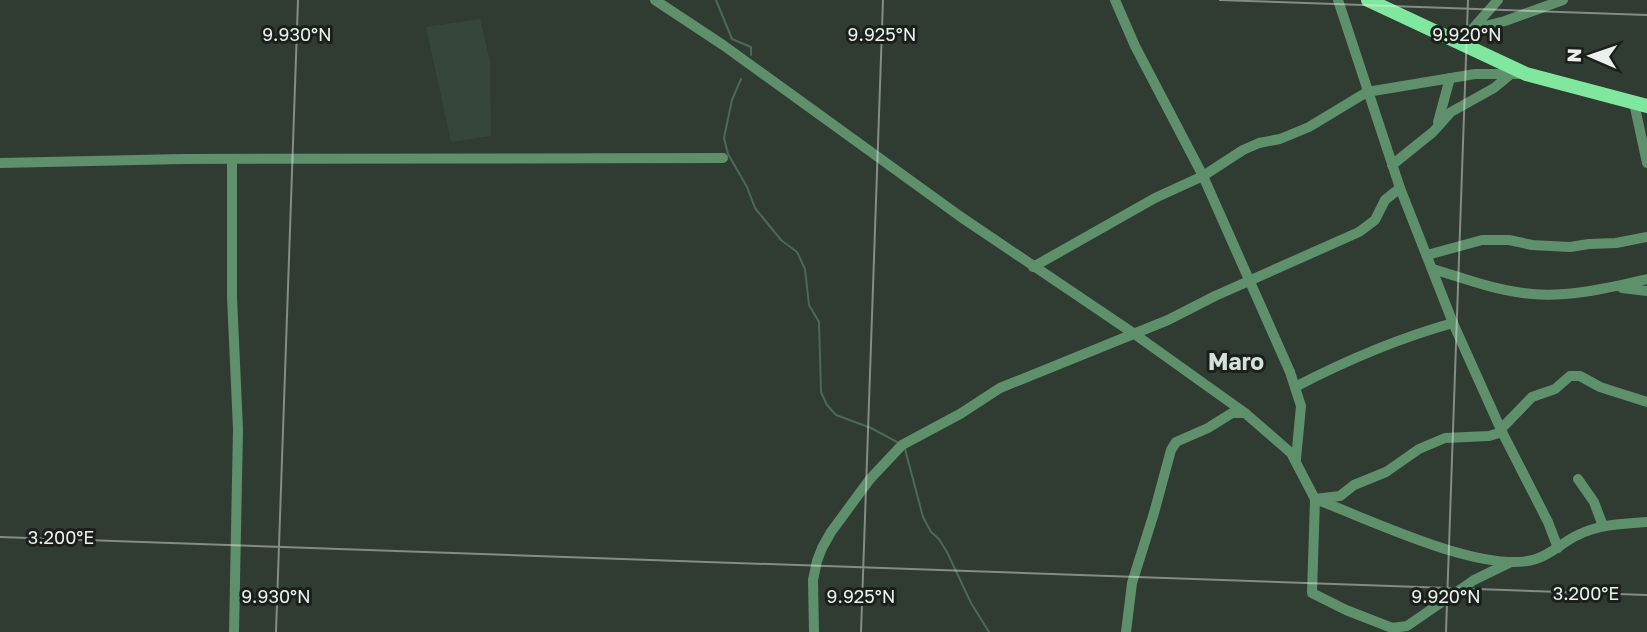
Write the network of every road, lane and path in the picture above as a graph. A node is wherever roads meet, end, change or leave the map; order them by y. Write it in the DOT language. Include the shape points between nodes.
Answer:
graph roads {
  1 [pos="655,0"];
  2 [pos="1115,0"];
  3 [pos="1338,0"];
  4 [pos="1368,0"];
  5 [pos="1499,0"];
  6 [pos="1563,0"];
  7 [pos="1473,29"];
  8 [pos="1460,43"];
  9 [pos="1511,74"];
  10 [pos="1526,74"];
  11 [pos="1450,78"];
  12 [pos="1367,92"];
  13 [pos="1641,105"];
  14 [pos="1437,125"];
  15 [pos="723,158"];
  16 [pos="232,160"];
  17 [pos="0,163"];
  18 [pos="1647,163"];
  19 [pos="1392,165"];
  20 [pos="1203,176"];
  21 [pos="1399,188"];
  22 [pos="1647,237"];
  23 [pos="1427,255"];
  24 [pos="1033,267"];
  25 [pos="1433,269"];
  26 [pos="1647,279"];
  27 [pos="1251,280"];
  28 [pos="1610,287"];
  29 [pos="1647,291"];
  30 [pos="1453,323"];
  31 [pos="1133,334"];
  32 [pos="1295,387"];
  33 [pos="1647,402"];
  34 [pos="1245,413"];
  35 [pos="1502,430"];
  36 [pos="1296,459"];
  37 [pos="1578,479"];
  38 [pos="1315,499"];
  39 [pos="1647,522"];
  40 [pos="1603,526"];
  41 [pos="1558,548"];
  42 [pos="1509,563"];
  43 [pos="234,632"];
  44 [pos="814,632"];
  45 [pos="1126,632"];
  1 -- 24 [label="street"];
  2 -- 20 [label="street"];
  3 -- 12 [label="street"];
  4 -- 8 [label="main road"];
  5 -- 7 [label="street"];
  6 -- 7 [label="street"];
  7 -- 8 [label="street"];
  8 -- 10 [label="main road"];
  9 -- 10 [label="street"];
  9 -- 11 [label="street"];
  9 -- 14 [label="street"];
  10 -- 13 [label="main road"];
  11 -- 12 [label="street"];
  11 -- 14 [label="street"];
  12 -- 19 [label="street"];
  12 -- 20 [label="street" via="1308,127 1243,150"];
  13 -- 18 [label="street"];
  14 -- 19 [label="street"];
  15 -- 16 [label="street"];
  16 -- 17 [label="street"];
  16 -- 43 [label="street" via="238,429"];
  19 -- 21 [label="street"];
  20 -- 24 [label="street"];
  20 -- 27 [label="street"];
  21 -- 23 [label="street"];
  21 -- 27 [label="street" via="1385,200 1375,220 1359,232"];
  22 -- 23 [label="street" via="1570,247 1482,240"];
  23 -- 25 [label="street"];
  24 -- 31 [label="street"];
  25 -- 28 [label="street" via="1525,294"];
  25 -- 30 [label="street"];
  26 -- 28 [label="street"];
  27 -- 31 [label="street"];
  27 -- 32 [label="street"];
  28 -- 29 [label="street"];
  30 -- 32 [label="street" via="1334,366"];
  30 -- 35 [label="street"];
  31 -- 34 [label="street"];
  31 -- 44 [label="street" via="1000,388 902,445 870,479 822,548 813,580"];
  32 -- 36 [label="street" via="1301,405"];
  33 -- 35 [label="street" via="1570,376 1555,389 1532,397"];
  34 -- 36 [label="street"];
  34 -- 45 [label="street" via="1232,413 1176,442 1171,450 1132,583"];
  35 -- 38 [label="street" via="1489,436 1445,438 1340,496"];
  35 -- 41 [label="street"];
  36 -- 38 [label="street"];
  37 -- 40 [label="street"];
  38 -- 42 [label="street" via="1412,538"];
  38 -- 42 [label="street" via="1312,593 1392,628 1407,626 1474,580"];
  39 -- 40 [label="street"];
  40 -- 41 [label="street"];
  41 -- 42 [label="street" via="1536,559"];
}
